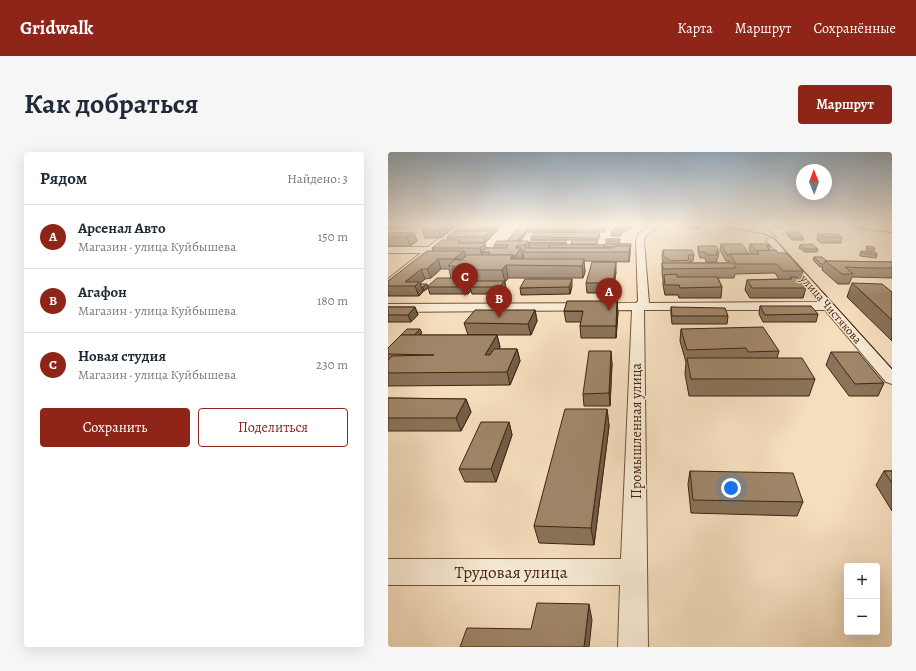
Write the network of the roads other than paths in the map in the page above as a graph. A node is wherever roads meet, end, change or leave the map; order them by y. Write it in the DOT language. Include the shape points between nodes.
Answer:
graph roads {
  1 [pos="640,248"];
  2 [pos="777,248"];
  3 [pos="388,250"];
  4 [pos="431,250"];
  5 [pos="388,284"];
  6 [pos="828,306"];
  7 [pos="388,308"];
  8 [pos="638,308"];
  9 [pos="890,374"];
  10 [pos="388,572"];
  11 [pos="635,572"];
  12 [pos="633,647"];
  1 -- 8 [label="street, Промышленная улица" via="644,302"];
  2 -- 6 [label="street, улица Чистякова"];
  3 -- 4 [label="street"];
  4 -- 5 [label="street"];
  6 -- 8 [label="street"];
  6 -- 9 [label="street, улица Чистякова"];
  7 -- 8 [label="street"];
  8 -- 11 [label="street, Промышленная улица"];
  10 -- 11 [label="street, Трудовая улица"];
  11 -- 12 [label="street, Промышленная улица"];
}
